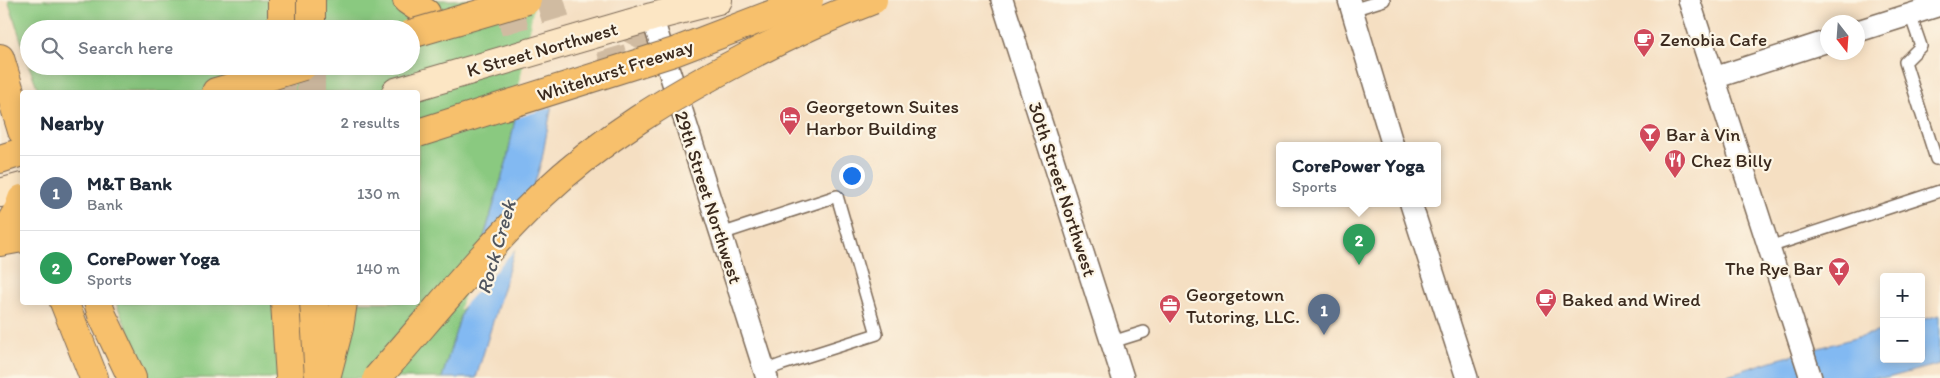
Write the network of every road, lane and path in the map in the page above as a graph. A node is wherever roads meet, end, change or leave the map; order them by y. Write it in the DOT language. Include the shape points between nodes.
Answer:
graph roads {
  1 [pos="282,0"];
  2 [pos="311,0"];
  3 [pos="527,0"];
  4 [pos="718,0"];
  5 [pos="809,0"];
  6 [pos="872,0"];
  7 [pos="1002,0"];
  8 [pos="1384,0"];
  9 [pos="1689,0"];
  10 [pos="1350,5"];
  11 [pos="1940,5"];
  12 [pos="1910,14"];
  13 [pos="415,16"];
  14 [pos="652,17"];
  15 [pos="282,20"];
  16 [pos="311,20"];
  17 [pos="1865,29"];
  18 [pos="1820,44"];
  19 [pos="0,58"];
  20 [pos="273,75"];
  21 [pos="1714,78"];
  22 [pos="223,90"];
  23 [pos="403,90"];
  24 [pos="20,124"];
  25 [pos="420,132"];
  26 [pos="1392,142"];
  27 [pos="20,153"];
  28 [pos="0,159"];
  29 [pos="1936,159"];
  30 [pos="20,188"];
  31 [pos="1940,191"];
  32 [pos="0,193"];
  33 [pos="20,204"];
  34 [pos="1412,207"];
  35 [pos="20,233"];
  36 [pos="721,234"];
  37 [pos="20,238"];
  38 [pos="0,242"];
  39 [pos="20,246"];
  40 [pos="1769,248"];
  41 [pos="65,305"];
  42 [pos="99,305"];
  43 [pos="285,305"];
  44 [pos="314,305"];
  45 [pos="343,305"];
  46 [pos="1144,332"];
  47 [pos="1112,342"];
  48 [pos="765,375"];
  49 [pos="94,378"];
  50 [pos="132,378"];
  51 [pos="290,378"];
  52 [pos="319,378"];
  53 [pos="326,378"];
  54 [pos="377,378"];
  55 [pos="1124,378"];
  56 [pos="1467,378"];
  57 [pos="1811,378"];
  1 -- 15 [label="main road"];
  2 -- 16 [label="main road"];
  3 -- 13 [label="main road, bridge"];
  4 -- 14 [label="main road, K Street Northwest"];
  5 -- 25 [label="main road, Whitehurst Freeway, bridge" via="674,52"];
  6 -- 54 [label="main road, bridge" via="793,33 706,78 627,126 566,173 517,220"];
  7 -- 47 [label="street, 30th Street Northwest"];
  8 -- 10 [label="lane"];
  9 -- 21 [label="street"];
  10 -- 26 [label="street"];
  11 -- 12 [label="street"];
  12 -- 17 [label="street"];
  12 -- 29 [label="lane" via="1921,46 1905,62"];
  14 -- 23 [label="main road, K Street Northwest"];
  14 -- 36 [label="street, 29th Street Northwest"];
  18 -- 21 [label="street"];
  19 -- 24 [label="main road"];
  20 -- 22 [label="main road, bridge"];
  21 -- 40 [label="street"];
  27 -- 28 [label="main road"];
  30 -- 32 [label="main road"];
  31 -- 40 [label="lane"];
  33 -- 38 [label="main road"];
  34 -- 56 [label="street"];
  35 -- 38 [label="main road"];
  36 -- 48 [label="street, 29th Street Northwest"];
  36 -- 48 [label="lane" via="837,196 877,334 783,364"];
  37 -- 38 [label="main road"];
  38 -- 39 [label="main road"];
  40 -- 57 [label="street"];
  41 -- 49 [label="main road"];
  42 -- 50 [label="main road"];
  43 -- 51 [label="main road"];
  44 -- 52 [label="main road"];
  45 -- 53 [label="main road"];
  46 -- 47 [label="lane"];
  47 -- 55 [label="street, 30th Street Northwest"];
}
